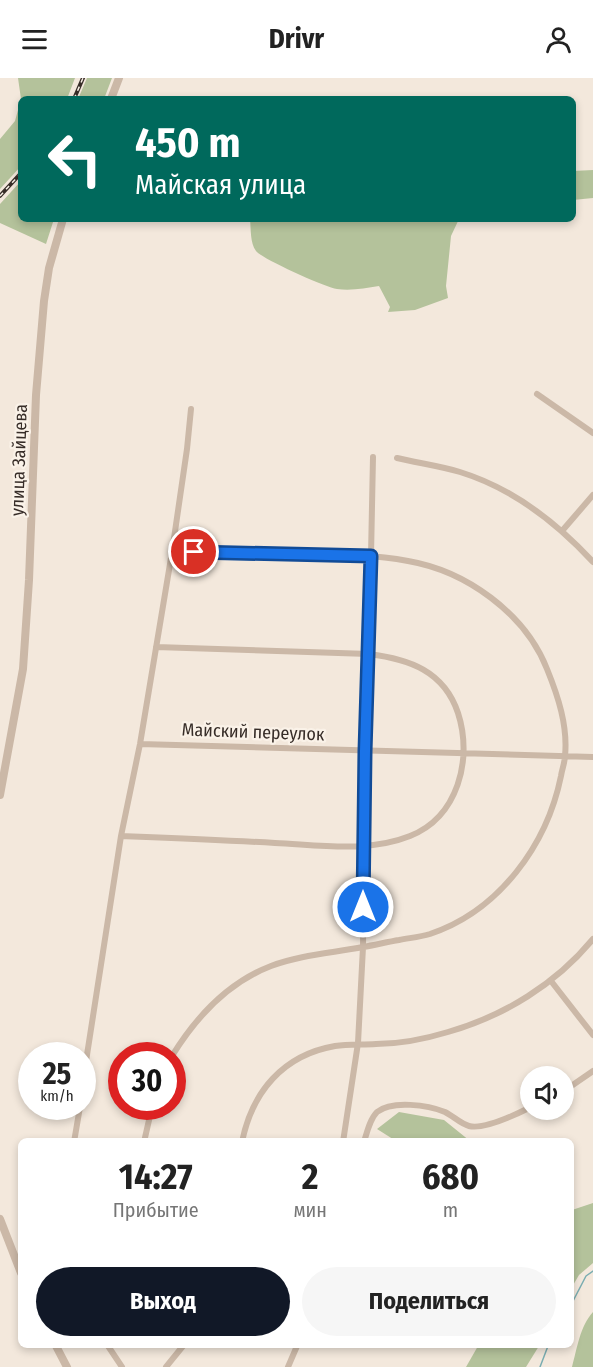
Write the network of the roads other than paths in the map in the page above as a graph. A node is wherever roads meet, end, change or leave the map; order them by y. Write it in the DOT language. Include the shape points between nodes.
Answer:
graph roads {
  1 [pos="119,78"];
  2 [pos="112,96"];
  3 [pos="62,222"];
  4 [pos="537,394"];
  5 [pos="191,409"];
  6 [pos="593,433"];
  7 [pos="373,457"];
  8 [pos="397,458"];
  9 [pos="593,495"];
  10 [pos="562,531"];
  11 [pos="172,552"];
  12 [pos="371,556"];
  13 [pos="593,562"];
  14 [pos="156,647"];
  15 [pos="369,654"];
  16 [pos="140,744"];
  17 [pos="365,751"];
  18 [pos="464,753"];
  19 [pos="566,757"];
  20 [pos="593,757"];
  21 [pos="0,795"];
  22 [pos="121,836"];
  23 [pos="364,846"];
  24 [pos="593,939"];
  25 [pos="363,947"];
  26 [pos="551,981"];
  27 [pos="593,1035"];
  28 [pos="89,1042"];
  29 [pos="182,1042"];
  30 [pos="358,1043"];
  31 [pos="593,1071"];
  32 [pos="574,1084"];
  33 [pos="520,1111"];
  34 [pos="78,1120"];
  35 [pos="149,1120"];
  36 [pos="75,1138"];
  37 [pos="145,1138"];
  38 [pos="243,1138"];
  39 [pos="344,1138"];
  40 [pos="365,1138"];
  41 [pos="0,1219"];
  42 [pos="18,1265"];
  43 [pos="57,1348"];
  44 [pos="109,1348"];
  45 [pos="181,1348"];
  46 [pos="296,1348"];
  47 [pos="67,1367"];
  48 [pos="122,1367"];
  49 [pos="166,1367"];
  50 [pos="288,1367"];
  1 -- 2 [label="street"];
  3 -- 21 [label="street, улица Зайцева" via="49,268 36,395 23,669"];
  4 -- 6 [label="street"];
  5 -- 11 [label="street"];
  7 -- 12 [label="street"];
  8 -- 10 [label="street" via="459,472 490,484"];
  9 -- 10 [label="street"];
  10 -- 13 [label="street"];
  11 -- 12 [label="street"];
  11 -- 14 [label="street"];
  12 -- 15 [label="street"];
  12 -- 19 [label="street" via="441,570 507,611 528,634 544,662 561,712"];
  14 -- 15 [label="street"];
  14 -- 16 [label="street"];
  15 -- 17 [label="street"];
  15 -- 18 [label="street" via="413,663 446,690 458,712"];
  16 -- 17 [label="street, Майский переулок"];
  16 -- 22 [label="street"];
  17 -- 18 [label="street, Майский переулок"];
  17 -- 23 [label="street"];
  18 -- 19 [label="street, Майский переулок"];
  18 -- 23 [label="street" via="456,792 438,818 410,836"];
  19 -- 20 [label="street, Майский переулок"];
  19 -- 25 [label="street" via="548,823 531,853 481,907 453,925 427,935"];
  22 -- 23 [label="street"];
  22 -- 28 [label="street"];
  23 -- 25 [label="street"];
  24 -- 26 [label="street"];
  25 -- 29 [label="street" via="297,958 248,977 220,996"];
  25 -- 30 [label="street"];
  26 -- 27 [label="street"];
  26 -- 30 [label="street" via="511,1006 448,1032 405,1041"];
  30 -- 38 [label="street" via="311,1054 273,1076 249,1114"];
  30 -- 39 [label="street"];
  31 -- 32 [label="street"];
  33 -- 40 [label="street" via="481,1126 470,1126 446,1112 395,1105 376,1113"];
  34 -- 36 [label="street"];
  35 -- 37 [label="street"];
  41 -- 42 [label="street"];
  43 -- 47 [label="street"];
  44 -- 48 [label="street"];
  45 -- 49 [label="street"];
  46 -- 50 [label="street"];
}
